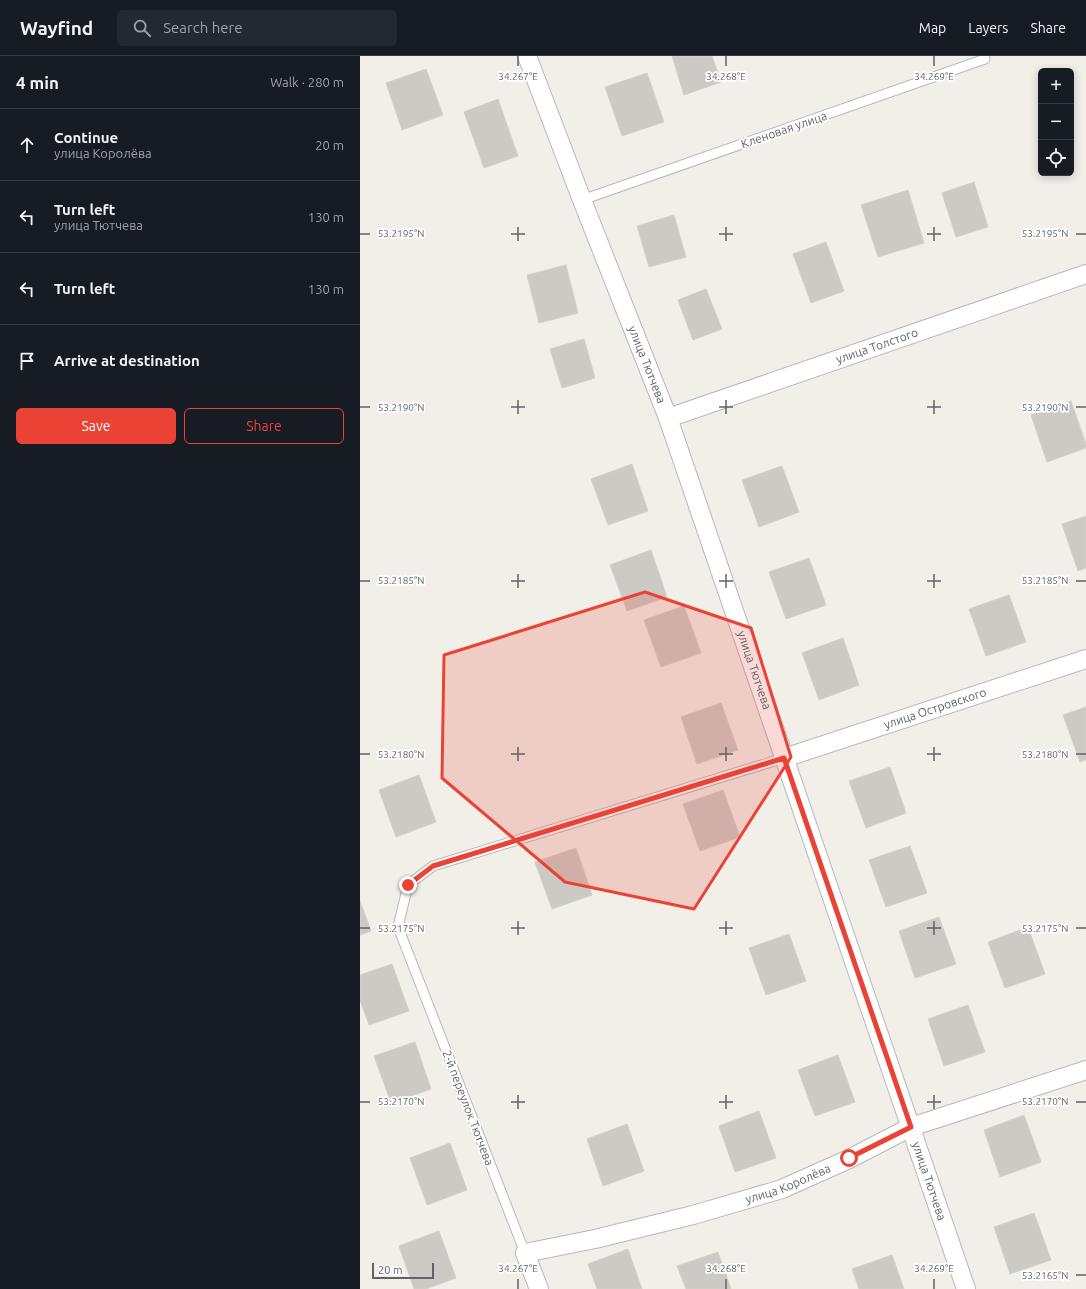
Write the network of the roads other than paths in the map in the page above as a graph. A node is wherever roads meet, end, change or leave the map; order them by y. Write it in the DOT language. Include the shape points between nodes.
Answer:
graph roads {
  1 [pos="527,56"];
  2 [pos="985,59"];
  3 [pos="582,200"];
  4 [pos="1086,274"];
  5 [pos="668,418"];
  6 [pos="1086,659"];
  7 [pos="784,758"];
  8 [pos="1086,1070"];
  9 [pos="911,1127"];
  10 [pos="525,1253"];
  11 [pos="538,1289"];
  12 [pos="966,1289"];
  1 -- 3 [label="street, улица Тютчева"];
  2 -- 3 [label="lane, Кленовая улица"];
  3 -- 5 [label="street, улица Тютчева"];
  4 -- 5 [label="street, улица Толстого"];
  5 -- 7 [label="street, улица Тютчева"];
  6 -- 7 [label="street, улица Островского"];
  7 -- 9 [label="street, улица Тютчева"];
  7 -- 10 [label="lane, 2-й переулок Тютчева" via="433,866 408,885 398,927"];
  8 -- 9 [label="street, улица Королёва"];
  9 -- 10 [label="street, улица Королёва" via="782,1189 686,1217"];
  9 -- 12 [label="street, улица Тютчева"];
  10 -- 11 [label="street, 2-й переулок Тютчева"];
}
